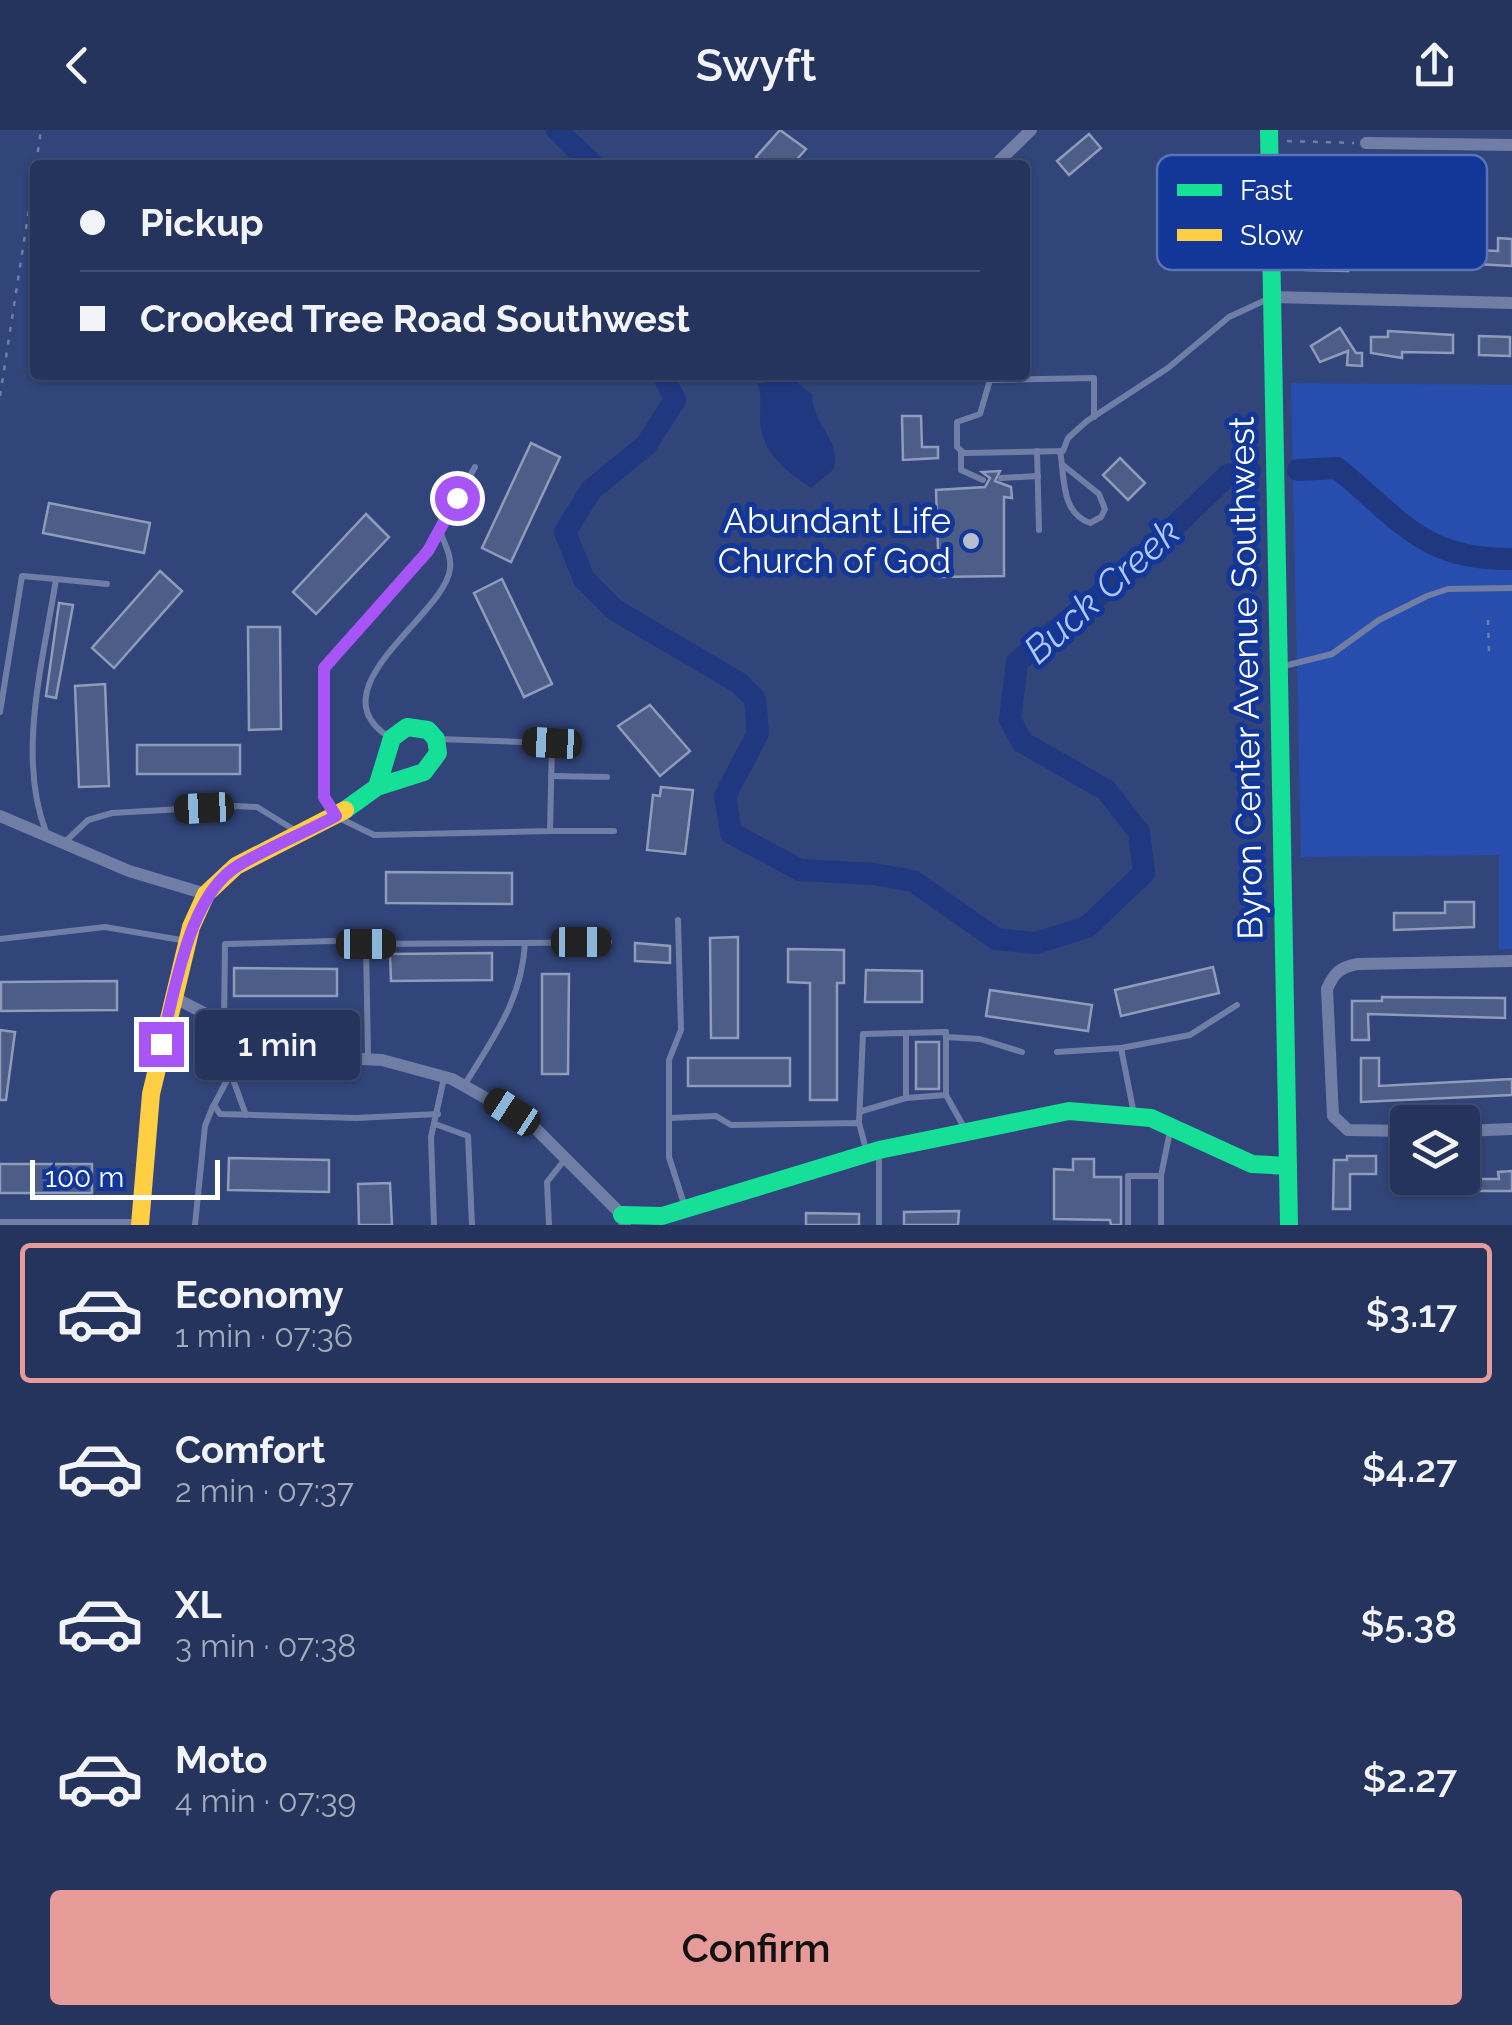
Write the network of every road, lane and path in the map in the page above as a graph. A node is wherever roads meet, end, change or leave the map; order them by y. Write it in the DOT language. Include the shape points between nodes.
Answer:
graph roads {
  1 [pos="41,130"];
  2 [pos="1030,130"];
  3 [pos="1270,136"];
  4 [pos="1366,143"];
  5 [pos="1512,146"];
  6 [pos="36,160"];
  7 [pos="999,160"];
  8 [pos="30,201"];
  9 [pos="1272,270"];
  10 [pos="1272,297"];
  11 [pos="1512,303"];
  12 [pos="1030,377"];
  13 [pos="990,380"];
  14 [pos="0,396"];
  15 [pos="1094,418"];
  16 [pos="1060,451"];
  17 [pos="960,452"];
  18 [pos="1037,452"];
  19 [pos="1063,465"];
  20 [pos="474,467"];
  21 [pos="1038,476"];
  22 [pos="1001,478"];
  23 [pos="983,480"];
  24 [pos="440,530"];
  25 [pos="1039,530"];
  26 [pos="56,579"];
  27 [pos="107,584"];
  28 [pos="1512,588"];
  29 [pos="1488,620"];
  30 [pos="1489,652"];
  31 [pos="1279,667"];
  32 [pos="0,712"];
  33 [pos="392,738"];
  34 [pos="436,739"];
  35 [pos="551,776"];
  36 [pos="608,777"];
  37 [pos="377,787"];
  38 [pos="0,816"];
  39 [pos="336,816"];
  40 [pos="614,830"];
  41 [pos="550,831"];
  42 [pos="47,834"];
  43 [pos="301,834"];
  44 [pos="64,842"];
  45 [pos="206,894"];
  46 [pos="678,920"];
  47 [pos="0,939"];
  48 [pos="188,941"];
  49 [pos="334,941"];
  50 [pos="609,942"];
  51 [pos="525,943"];
  52 [pos="1512,960"];
  53 [pos="175,998"];
  54 [pos="1237,1005"];
  55 [pos="224,1024"];
  56 [pos="906,1034"];
  57 [pos="249,1037"];
  58 [pos="946,1037"];
  59 [pos="1121,1048"];
  60 [pos="1022,1052"];
  61 [pos="1056,1052"];
  62 [pos="368,1059"];
  63 [pos="231,1072"];
  64 [pos="444,1077"];
  65 [pos="464,1085"];
  66 [pos="946,1096"];
  67 [pos="906,1098"];
  68 [pos="214,1104"];
  69 [pos="862,1111"];
  70 [pos="438,1114"];
  71 [pos="246,1115"];
  72 [pos="1134,1115"];
  73 [pos="669,1118"];
  74 [pos="859,1123"];
  75 [pos="435,1124"];
  76 [pos="1171,1125"];
  77 [pos="965,1129"];
  78 [pos="1480,1130"];
  79 [pos="1512,1130"];
  80 [pos="1390,1131"];
  81 [pos="873,1152"];
  82 [pos="567,1158"];
  83 [pos="1288,1166"];
  84 [pos="1161,1176"];
  85 [pos="686,1209"];
  86 [pos="624,1220"];
  87 [pos="0,1222"];
  88 [pos="140,1224"];
  89 [pos="195,1225"];
  90 [pos="434,1225"];
  91 [pos="472,1225"];
  92 [pos="549,1225"];
  93 [pos="879,1225"];
  94 [pos="1128,1225"];
  95 [pos="1161,1225"];
  96 [pos="1290,1225"];
  1 -- 6 [label="path"];
  2 -- 7 [label="street"];
  3 -- 4 [label="path"];
  4 -- 5 [label="street"];
  8 -- 14 [label="path"];
  9 -- 10 [label="street, Byron Center Avenue Southwest"];
  10 -- 11 [label="street"];
  10 -- 15 [label="lane" via="1229,317"];
  10 -- 31 [label="street, Byron Center Avenue Southwest"];
  12 -- 15 [label="lane" via="1094,378"];
  13 -- 17 [label="lane" via="980,414 958,422"];
  15 -- 16 [label="lane"];
  16 -- 18 [label="lane"];
  16 -- 19 [label="lane"];
  17 -- 18 [label="lane"];
  17 -- 23 [label="lane" via="961,470"];
  18 -- 21 [label="lane"];
  19 -- 19 [label="lane" via="1067,503 1090,523 1101,517 1099,494"];
  20 -- 24 [label="lane"];
  21 -- 22 [label="lane"];
  21 -- 25 [label="lane"];
  24 -- 33 [label="lane" via="449,556 445,584 382,660 367,697 369,716"];
  24 -- 39 [label="lane" via="324,668 324,797"];
  26 -- 27 [label="lane"];
  26 -- 32 [label="lane" via="22,576"];
  26 -- 42 [label="lane" via="34,747 35,804"];
  28 -- 31 [label="lane" via="1448,589 1427,596 1332,654"];
  29 -- 30 [label="path"];
  31 -- 83 [label="street, Byron Center Avenue Southwest"];
  33 -- 34 [label="street" via="417,726"];
  33 -- 37 [label="street"];
  34 -- 35 [label="lane" via="552,743"];
  34 -- 37 [label="street" via="436,762 424,772"];
  35 -- 36 [label="lane"];
  35 -- 41 [label="lane"];
  37 -- 39 [label="street"];
  38 -- 42 [label="street"];
  39 -- 41 [label="lane" via="374,835"];
  39 -- 43 [label="street"];
  40 -- 41 [label="lane"];
  42 -- 44 [label="street"];
  43 -- 44 [label="lane" via="257,806 234,806 112,813 88,820"];
  43 -- 45 [label="street" via="236,866"];
  44 -- 45 [label="street"];
  45 -- 48 [label="street"];
  46 -- 73 [label="lane" via="682,1030 669,1060"];
  47 -- 48 [label="lane" via="104,926"];
  48 -- 53 [label="street"];
  49 -- 55 [label="lane" via="225,944"];
  50 -- 51 [label="lane"];
  51 -- 62 [label="lane" via="366,944"];
  51 -- 65 [label="lane" via="515,999"];
  52 -- 80 [label="street" via="1358,964 1333,975 1327,989 1333,1116 1348,1130"];
  53 -- 55 [label="street"];
  53 -- 88 [label="street" via="152,1094"];
  54 -- 59 [label="lane" via="1190,1035"];
  55 -- 57 [label="street"];
  56 -- 58 [label="lane"];
  56 -- 67 [label="lane"];
  56 -- 69 [label="lane" via="863,1034"];
  57 -- 62 [label="street" via="302,1056"];
  57 -- 63 [label="lane"];
  58 -- 60 [label="lane"];
  58 -- 66 [label="lane"];
  59 -- 61 [label="lane"];
  59 -- 72 [label="lane"];
  62 -- 64 [label="street"];
  63 -- 68 [label="lane"];
  63 -- 71 [label="lane"];
  64 -- 65 [label="street"];
  64 -- 70 [label="lane"];
  65 -- 82 [label="street" via="530,1123"];
  66 -- 67 [label="lane"];
  66 -- 77 [label="lane"];
  67 -- 69 [label="lane"];
  68 -- 71 [label="lane" via="220,1114"];
  68 -- 89 [label="lane" via="205,1126"];
  69 -- 74 [label="lane"];
  70 -- 71 [label="lane"];
  70 -- 75 [label="lane"];
  72 -- 76 [label="street"];
  72 -- 77 [label="street" via="1068,1111"];
  73 -- 74 [label="lane" via="716,1116 731,1125"];
  73 -- 85 [label="lane" via="669,1157"];
  74 -- 81 [label="lane"];
  75 -- 90 [label="lane"];
  75 -- 91 [label="lane" via="468,1136"];
  76 -- 83 [label="street" via="1252,1164"];
  76 -- 84 [label="lane"];
  77 -- 81 [label="street"];
  78 -- 79 [label="street"];
  81 -- 85 [label="street"];
  81 -- 93 [label="lane"];
  82 -- 86 [label="street"];
  82 -- 92 [label="lane" via="547,1182"];
  83 -- 96 [label="street, Byron Center Avenue Southwest"];
  84 -- 94 [label="lane" via="1128,1176"];
  84 -- 95 [label="lane"];
  85 -- 86 [label="street"];
  87 -- 88 [label="lane"];
}
